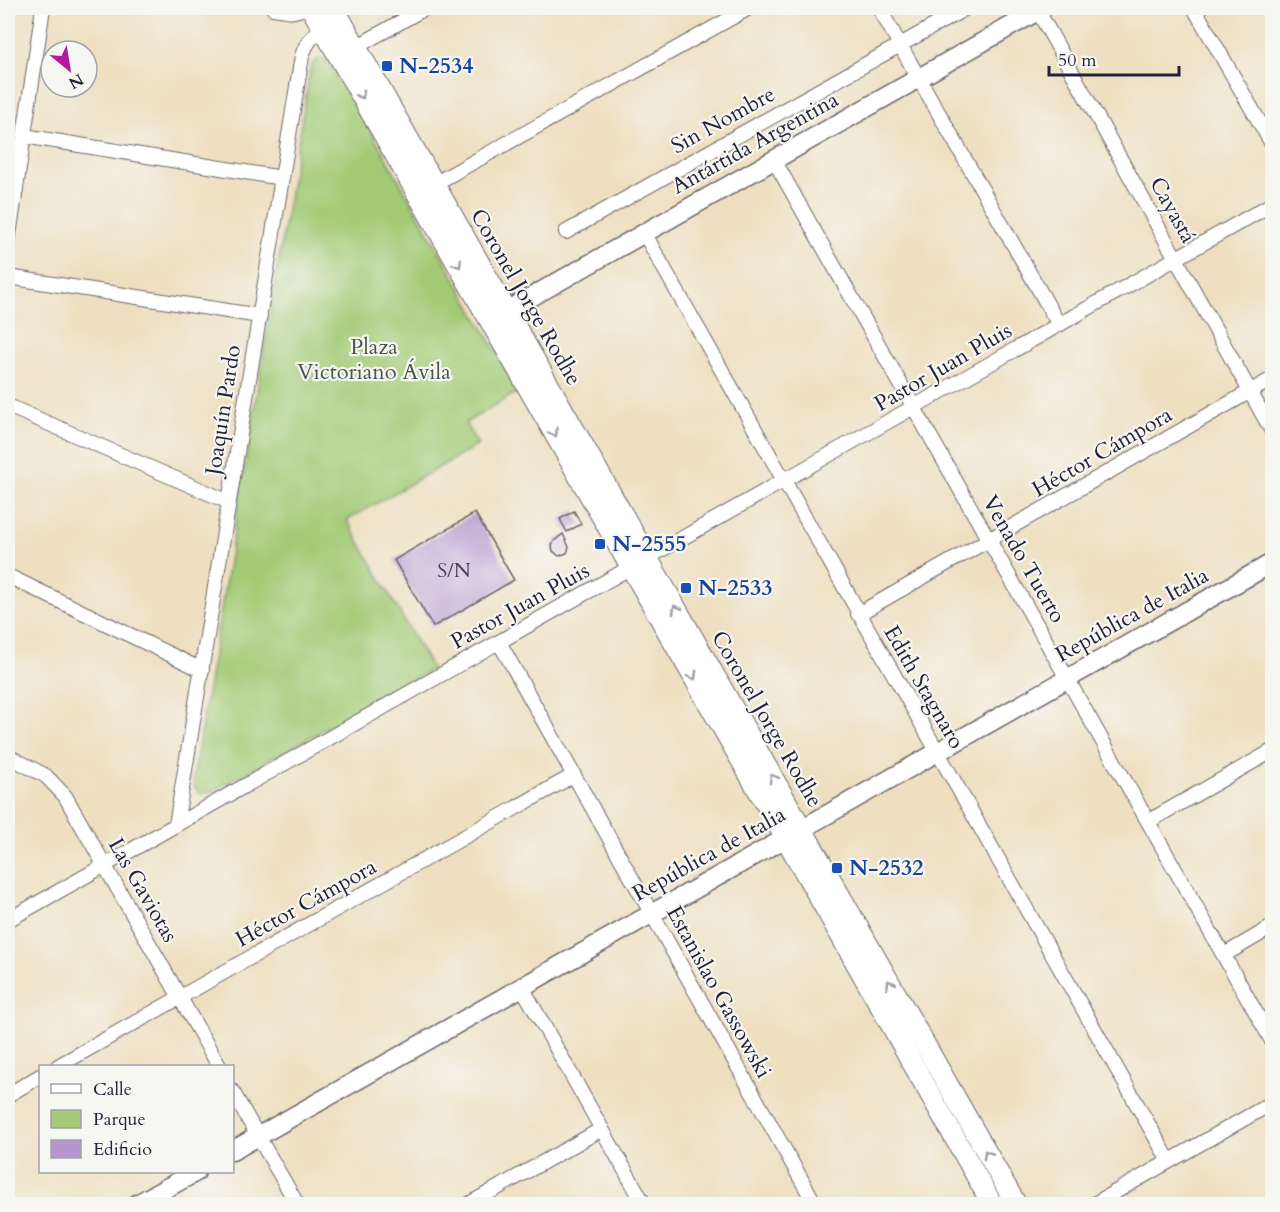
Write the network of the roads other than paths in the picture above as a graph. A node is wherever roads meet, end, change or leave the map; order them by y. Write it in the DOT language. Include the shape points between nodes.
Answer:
graph roads {
  1 [pos="43,8"];
  2 [pos="273,8"];
  3 [pos="307,8"];
  4 [pos="311,8"];
  5 [pos="425,8"];
  6 [pos="749,8"];
  7 [pos="879,8"];
  8 [pos="966,8"];
  9 [pos="1194,8"];
  10 [pos="1040,9"];
  11 [pos="332,18"];
  12 [pos="901,44"];
  13 [pos="347,52"];
  14 [pos="920,77"];
  15 [pos="24,136"];
  16 [pos="1272,144"];
  17 [pos="774,160"];
  18 [pos="282,178"];
  19 [pos="434,184"];
  20 [pos="1272,204"];
  21 [pos="566,232"];
  22 [pos="644,233"];
  23 [pos="8,242"];
  24 [pos="1176,258"];
  25 [pos="8,277"];
  26 [pos="260,316"];
  27 [pos="498,316"];
  28 [pos="1059,325"];
  29 [pos="1272,379"];
  30 [pos="1251,392"];
  31 [pos="8,406"];
  32 [pos="914,408"];
  33 [pos="1272,431"];
  34 [pos="784,481"];
  35 [pos="229,502"];
  36 [pos="989,540"];
  37 [pos="639,563"];
  38 [pos="1272,563"];
  39 [pos="8,576"];
  40 [pos="858,614"];
  41 [pos="499,642"];
  42 [pos="202,670"];
  43 [pos="1068,679"];
  44 [pos="1272,752"];
  45 [pos="938,753"];
  46 [pos="8,756"];
  47 [pos="574,775"];
  48 [pos="1149,821"];
  49 [pos="176,825"];
  50 [pos="794,834"];
  51 [pos="105,865"];
  52 [pos="652,914"];
  53 [pos="8,920"];
  54 [pos="1272,927"];
  55 [pos="1224,955"];
  56 [pos="522,987"];
  57 [pos="180,998"];
  58 [pos="1272,1041"];
  59 [pos="60,1065"];
  60 [pos="218,1065"];
  61 [pos="39,1077"];
  62 [pos="234,1094"];
  63 [pos="8,1095"];
  64 [pos="1272,1102"];
  65 [pos="602,1129"];
  66 [pos="258,1136"];
  67 [pos="234,1150"];
  68 [pos="1169,1161"];
  69 [pos="194,1173"];
  70 [pos="137,1204"];
  71 [pos="297,1204"];
  72 [pos="469,1204"];
  73 [pos="644,1204"];
  74 [pos="815,1204"];
  75 [pos="992,1204"];
  76 [pos="1016,1204"];
  77 [pos="1094,1204"];
  1 -- 15 [label="street"];
  2 -- 3 [label="street"];
  4 -- 11 [label="main road, Coronel Jorge Rodhe"];
  5 -- 13 [label="street"];
  6 -- 19 [label="street"];
  7 -- 12 [label="street"];
  8 -- 12 [label="street, Sin Nombre"];
  9 -- 16 [label="street"];
  10 -- 14 [label="street, Antártida Argentina"];
  10 -- 24 [label="street, Cayastá"];
  11 -- 13 [label="main road, Coronel Jorge Rodhe"];
  11 -- 18 [label="street, Joaquín Pardo" via="309,40 302,56"];
  12 -- 14 [label="street"];
  12 -- 21 [label="street, Sin Nombre"];
  13 -- 19 [label="main road, Coronel Jorge Rodhe"];
  13 -- 27 [label="main road, Coronel Jorge Rodhe, one-way"];
  14 -- 17 [label="street, Antártida Argentina"];
  14 -- 28 [label="street"];
  15 -- 18 [label="street"];
  15 -- 23 [label="street"];
  17 -- 22 [label="street, Antártida Argentina"];
  17 -- 32 [label="street, Venado Tuerto"];
  18 -- 26 [label="street, Joaquín Pardo"];
  19 -- 27 [label="main road, Coronel Jorge Rodhe"];
  20 -- 24 [label="street, Pastor Juan Pluis"];
  22 -- 27 [label="street, Antártida Argentina"];
  22 -- 34 [label="street, Edith Stagnaro"];
  24 -- 28 [label="street, Pastor Juan Pluis"];
  24 -- 30 [label="street, Cayastá"];
  25 -- 26 [label="street"];
  26 -- 35 [label="street, Joaquín Pardo"];
  27 -- 37 [label="main road, Coronel Jorge Rodhe"];
  28 -- 32 [label="street, Pastor Juan Pluis"];
  29 -- 30 [label="street, Héctor Cámpora"];
  30 -- 33 [label="street, Cayastá"];
  30 -- 36 [label="street, Héctor Cámpora"];
  31 -- 35 [label="street"];
  32 -- 34 [label="street, Pastor Juan Pluis"];
  32 -- 36 [label="street, Venado Tuerto"];
  34 -- 37 [label="street, Pastor Juan Pluis"];
  34 -- 40 [label="street, Edith Stagnaro"];
  35 -- 42 [label="street, Joaquín Pardo"];
  36 -- 40 [label="street, Héctor Cámpora"];
  36 -- 43 [label="street, Venado Tuerto"];
  37 -- 41 [label="street, Pastor Juan Pluis"];
  37 -- 50 [label="main road, Coronel Jorge Rodhe"];
  38 -- 43 [label="street, República de Italia"];
  39 -- 42 [label="street"];
  40 -- 45 [label="street, Edith Stagnaro"];
  41 -- 47 [label="street, Estanislao Gassowski"];
  41 -- 49 [label="street, Pastor Juan Pluis"];
  42 -- 49 [label="street, Joaquín Pardo"];
  43 -- 45 [label="street, República de Italia"];
  43 -- 48 [label="street, Venado Tuerto"];
  44 -- 48 [label="street"];
  45 -- 50 [label="street, República de Italia"];
  45 -- 68 [label="street, Edith Stagnaro"];
  46 -- 51 [label="street, Las Gaviotas" via="56,785"];
  47 -- 52 [label="street, Estanislao Gassowski"];
  47 -- 57 [label="street, Héctor Cámpora"];
  48 -- 55 [label="street, Venado Tuerto"];
  49 -- 51 [label="street, Pastor Juan Pluis"];
  50 -- 52 [label="street, República de Italia"];
  50 -- 75 [label="main road, Coronel Jorge Rodhe"];
  76 -- 50 [label="main road, Coronel Jorge Rodhe, one-way"];
  51 -- 53 [label="street, Pastor Juan Pluis"];
  51 -- 57 [label="street, Las Gaviotas"];
  52 -- 56 [label="street, República de Italia"];
  52 -- 74 [label="street, Estanislao Gassowski"];
  54 -- 55 [label="street"];
  55 -- 58 [label="street, Venado Tuerto"];
  56 -- 65 [label="street"];
  56 -- 66 [label="street, República de Italia"];
  57 -- 59 [label="street, Héctor Cámpora"];
  57 -- 60 [label="street, Las Gaviotas"];
  61 -- 63 [label="street"];
  62 -- 66 [label="street"];
  64 -- 68 [label="street"];
  65 -- 72 [label="street"];
  65 -- 73 [label="street"];
  66 -- 67 [label="street, República de Italia"];
  66 -- 71 [label="street"];
  68 -- 77 [label="street"];
  69 -- 70 [label="street"];
}
